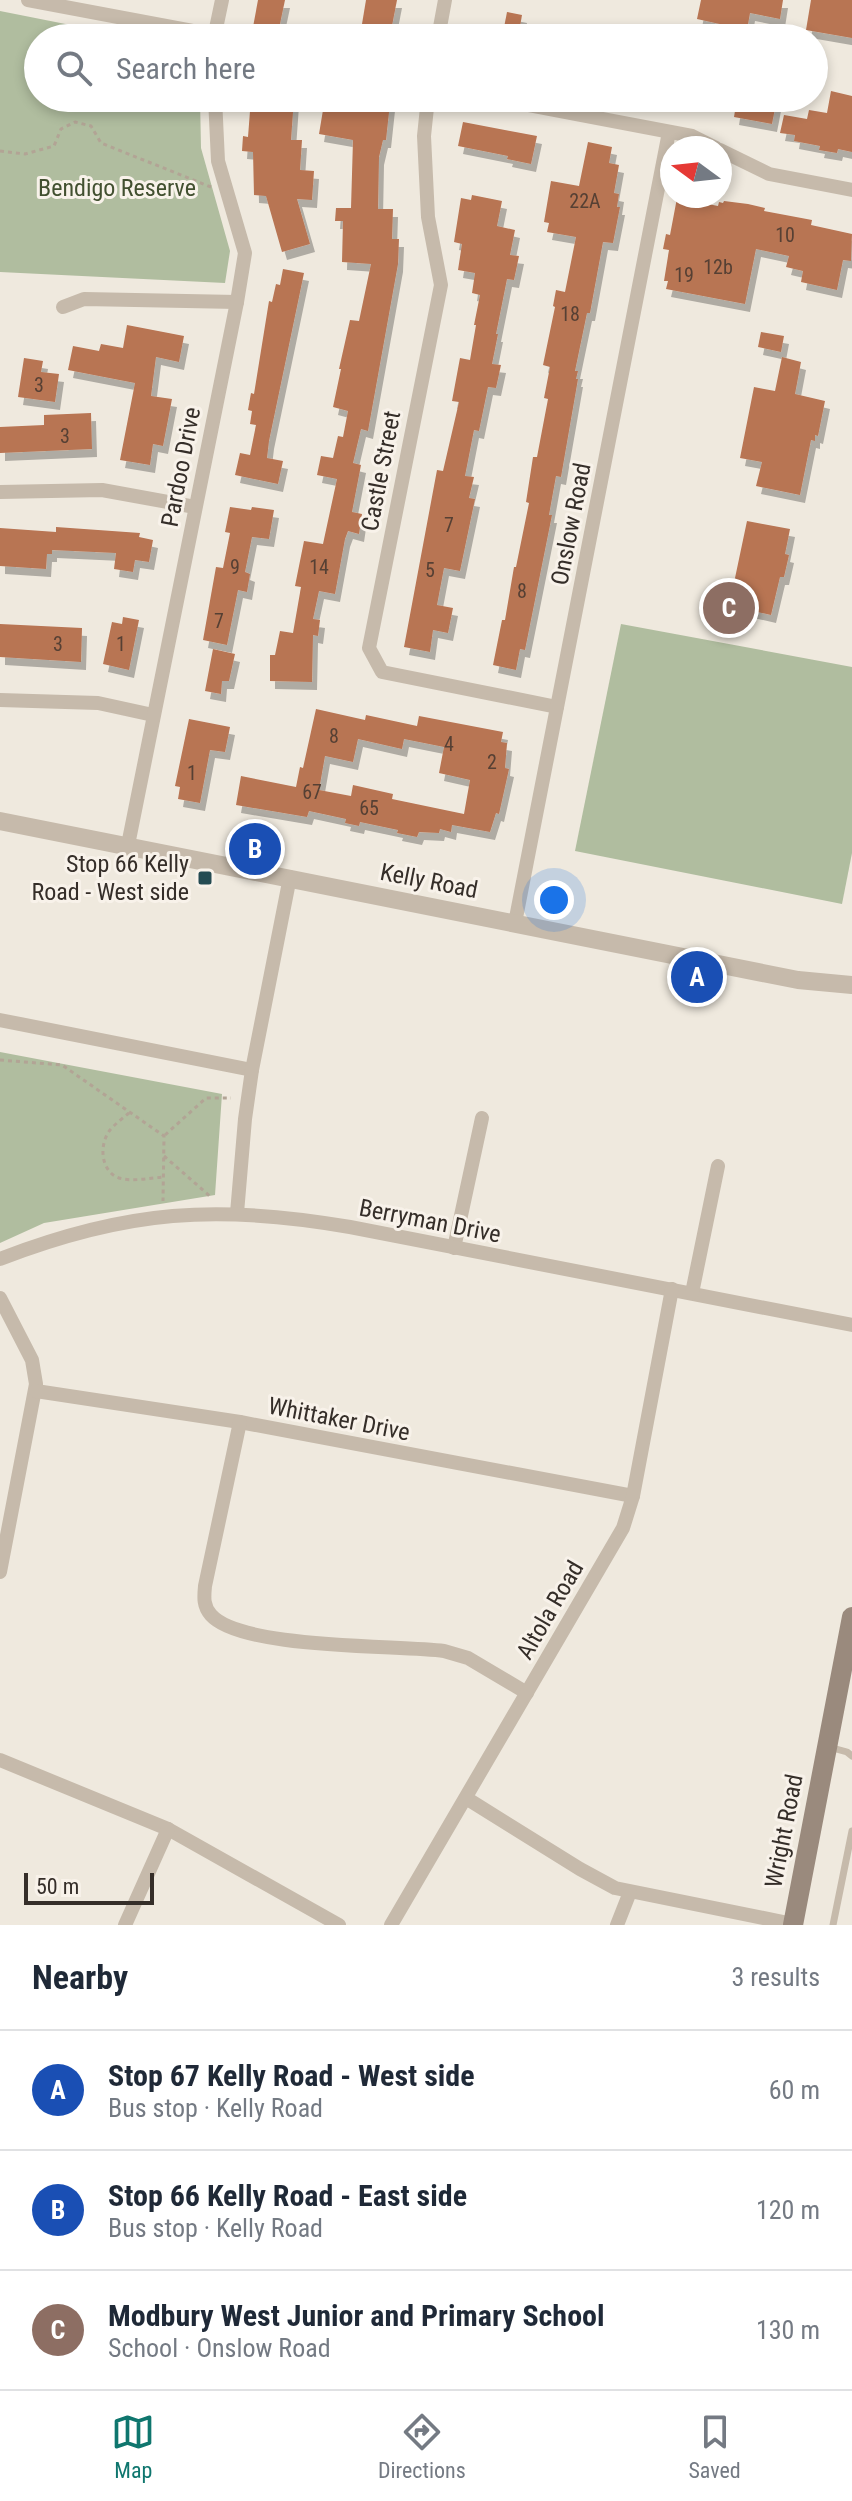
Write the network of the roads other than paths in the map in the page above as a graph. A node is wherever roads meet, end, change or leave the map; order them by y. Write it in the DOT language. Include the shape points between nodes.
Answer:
graph roads {
  1 [pos="28,0"];
  2 [pos="222,0"];
  3 [pos="445,0"];
  4 [pos="149,24"];
  5 [pos="217,24"];
  6 [pos="441,24"];
  7 [pos="216,112"];
  8 [pos="427,112"];
  9 [pos="564,112"];
  10 [pos="669,132"];
  11 [pos="692,136"];
  12 [pos="732,156"];
  13 [pos="852,190"];
  14 [pos="237,302"];
  15 [pos="63,307"];
  16 [pos="0,492"];
  17 [pos="195,507"];
  18 [pos="0,700"];
  19 [pos="557,707"];
  20 [pos="153,715"];
  21 [pos="0,821"];
  22 [pos="128,845"];
  23 [pos="290,877"];
  24 [pos="515,923"];
  25 [pos="851,985"];
  26 [pos="0,1020"];
  27 [pos="252,1070"];
  28 [pos="482,1118"];
  29 [pos="718,1166"];
  30 [pos="237,1213"];
  31 [pos="454,1248"];
  32 [pos="0,1259"];
  33 [pos="672,1289"];
  34 [pos="692,1293"];
  35 [pos="0,1298"];
  36 [pos="852,1325"];
  37 [pos="36,1391"];
  38 [pos="240,1422"];
  39 [pos="633,1496"];
  40 [pos="2,1554"];
  41 [pos="0,1572"];
  42 [pos="852,1617"];
  43 [pos="846,1678"];
  44 [pos="527,1693"];
  45 [pos="827,1747"];
  46 [pos="852,1756"];
  47 [pos="0,1760"];
  48 [pos="466,1798"];
  49 [pos="168,1829"];
  50 [pos="852,1831"];
  51 [pos="630,1892"];
  52 [pos="793,1924"];
  53 [pos="125,1925"];
  54 [pos="339,1925"];
  55 [pos="391,1925"];
  56 [pos="617,1925"];
  57 [pos="833,1925"];
  1 -- 4 [label="street"];
  2 -- 5 [label="street"];
  3 -- 6 [label="street"];
  7 -- 14 [label="street, Pardoo Drive" via="218,161 245,253"];
  8 -- 19 [label="street, Castle Street" via="428,217 441,285 369,648 382,672"];
  9 -- 10 [label="street"];
  10 -- 11 [label="street"];
  10 -- 19 [label="street, Onslow Road"];
  12 -- 13 [label="street" via="769,174"];
  14 -- 15 [label="street" via="84,299"];
  14 -- 17 [label="street, Pardoo Drive"];
  16 -- 17 [label="street" via="102,490"];
  17 -- 20 [label="street, Pardoo Drive"];
  18 -- 20 [label="street" via="98,703"];
  19 -- 24 [label="street, Onslow Road"];
  20 -- 22 [label="street, Pardoo Drive"];
  21 -- 22 [label="street, Kelly Road"];
  22 -- 23 [label="street, Kelly Road"];
  23 -- 24 [label="street, Kelly Road"];
  23 -- 27 [label="street"];
  24 -- 25 [label="street, Kelly Road" via="798,980"];
  26 -- 27 [label="street"];
  27 -- 30 [label="street"];
  28 -- 31 [label="street"];
  29 -- 34 [label="street"];
  30 -- 31 [label="street, Berryman Drive" via="311,1220"];
  30 -- 32 [label="street, Berryman Drive" via="126,1220"];
  31 -- 33 [label="street, Berryman Drive"];
  33 -- 34 [label="street, Berryman Drive"];
  33 -- 39 [label="street, Altola Road"];
  34 -- 36 [label="street, Berryman Drive"];
  35 -- 37 [label="street" via="32,1360"];
  37 -- 38 [label="street, Whittaker Drive"];
  37 -- 40 [label="street"];
  38 -- 39 [label="street, Whittaker Drive"];
  38 -- 44 [label="street" via="205,1586 210,1614 228,1626 285,1640 444,1651 468,1658"];
  39 -- 44 [label="street, Altola Road" via="615,1544"];
  40 -- 41 [label="street"];
  42 -- 43 [label="main road, Wright Road"];
  43 -- 45 [label="main road, Wright Road"];
  44 -- 48 [label="street, Altola Road"];
  45 -- 46 [label="lane, Wright Road"];
  45 -- 52 [label="main road, Wright Road"];
  47 -- 49 [label="street"];
  48 -- 51 [label="street" via="580,1869"];
  48 -- 55 [label="street, Altola Road"];
  49 -- 53 [label="street"];
  49 -- 54 [label="street"];
  50 -- 57 [label="lane"];
  51 -- 52 [label="street"];
  51 -- 56 [label="street"];
}
